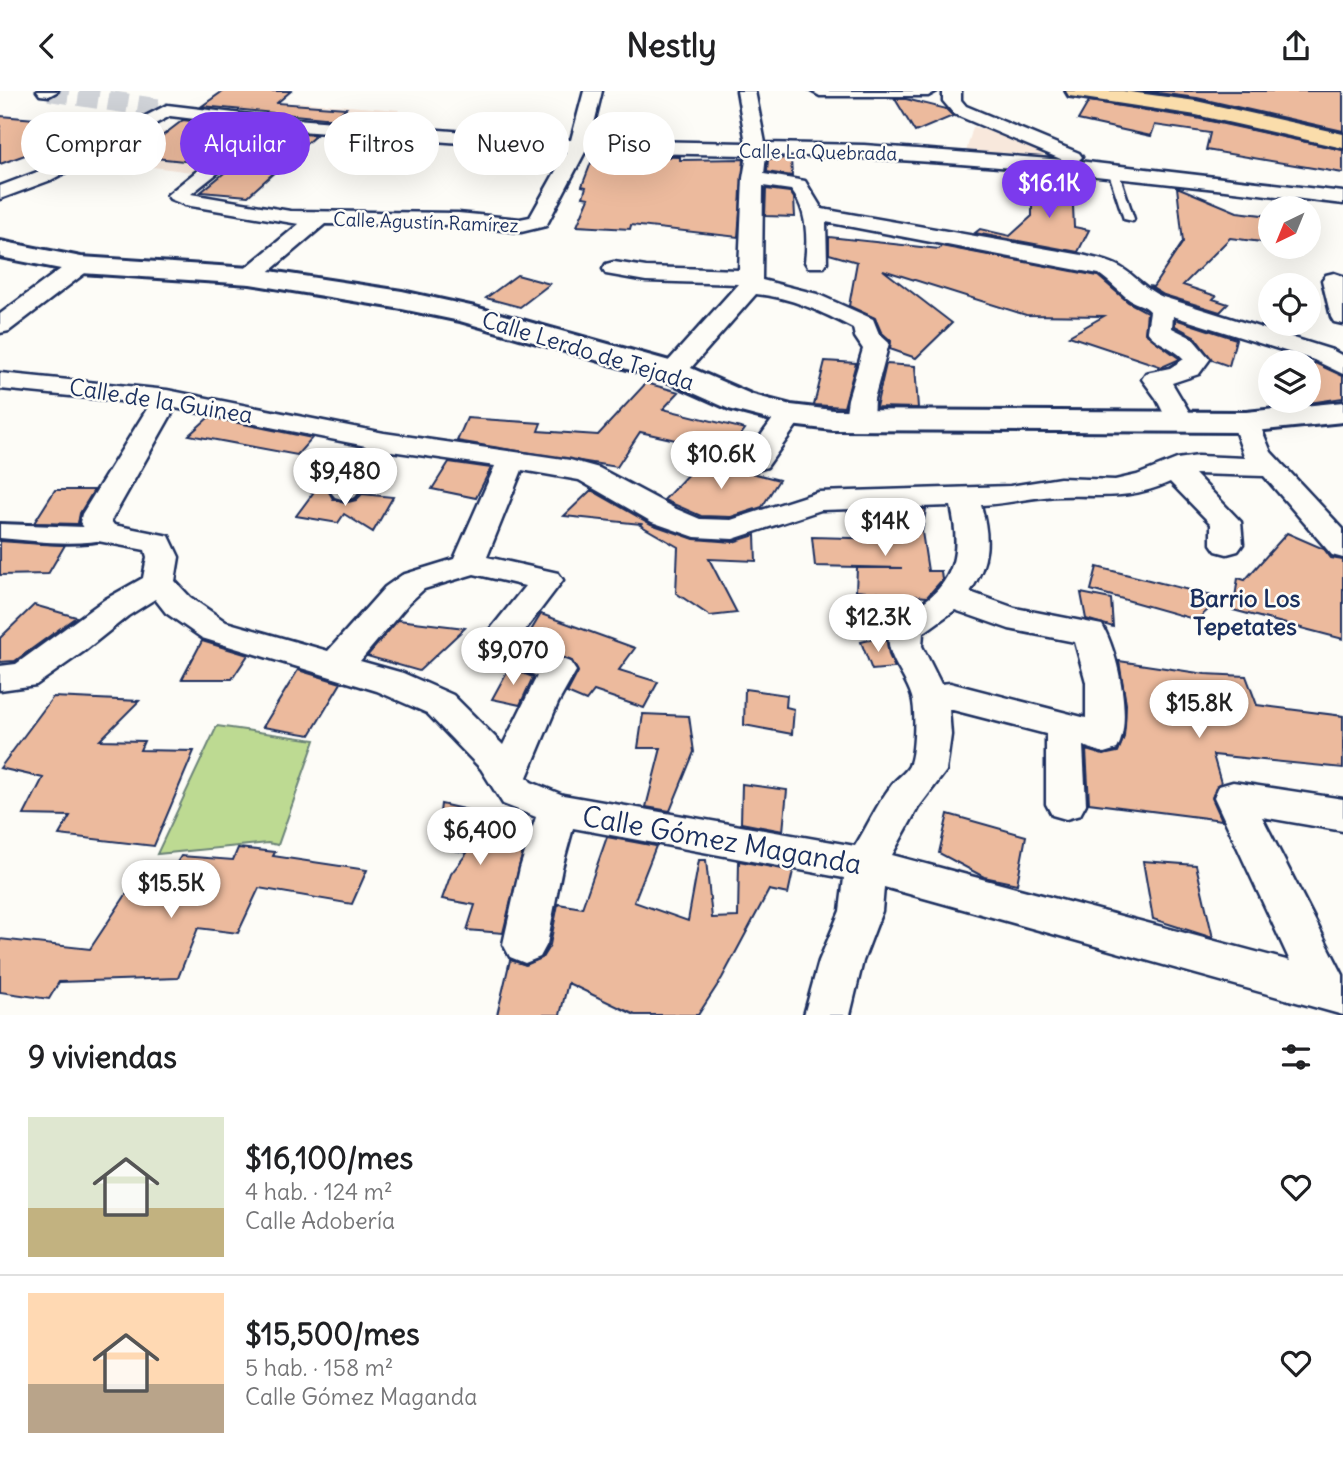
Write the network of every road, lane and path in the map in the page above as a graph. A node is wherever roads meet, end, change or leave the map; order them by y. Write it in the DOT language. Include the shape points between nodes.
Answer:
graph roads {
  1 [pos="593,91"];
  2 [pos="746,91"];
  3 [pos="820,91"];
  4 [pos="929,91"];
  5 [pos="952,91"];
  6 [pos="1077,91"];
  7 [pos="1112,92"];
  8 [pos="183,112"];
  9 [pos="310,126"];
  10 [pos="1343,134"];
  11 [pos="1343,141"];
  12 [pos="579,146"];
  13 [pos="757,151"];
  14 [pos="1108,170"];
  15 [pos="203,175"];
  16 [pos="753,178"];
  17 [pos="1,193"];
  18 [pos="1343,198"];
  19 [pos="812,213"];
  20 [pos="319,218"];
  21 [pos="1129,219"];
  22 [pos="0,249"];
  23 [pos="816,262"];
  24 [pos="81,264"];
  25 [pos="614,269"];
  26 [pos="250,276"];
  27 [pos="1334,280"];
  28 [pos="750,282"];
  29 [pos="1154,302"];
  30 [pos="1343,317"];
  31 [pos="0,326"];
  32 [pos="1343,336"];
  33 [pos="1333,360"];
  34 [pos="673,372"];
  35 [pos="0,381"];
  36 [pos="167,398"];
  37 [pos="1343,412"];
  38 [pos="790,415"];
  39 [pos="859,420"];
  40 [pos="1180,420"];
  41 [pos="1246,422"];
  42 [pos="384,441"];
  43 [pos="512,461"];
  44 [pos="757,461"];
  45 [pos="1272,468"];
  46 [pos="1173,469"];
  47 [pos="345,491"];
  48 [pos="964,498"];
  49 [pos="0,531"];
  50 [pos="104,533"];
  51 [pos="1227,544"];
  52 [pos="1343,548"];
  53 [pos="468,563"];
  54 [pos="158,583"];
  55 [pos="950,596"];
  56 [pos="332,667"];
  57 [pos="0,678"];
  58 [pos="930,697"];
  59 [pos="1064,725"];
  60 [pos="507,779"];
  61 [pos="1066,804"];
  62 [pos="558,810"];
  63 [pos="1343,815"];
  64 [pos="866,865"];
  65 [pos="526,944"];
  66 [pos="1335,993"];
  67 [pos="827,1015"];
  1 -- 12 [label="street"];
  2 -- 13 [label="street"];
  3 -- 4 [label="street"];
  5 -- 14 [label="street" via="952,101 960,110 978,120"];
  6 -- 7 [label="main road"];
  7 -- 10 [label="main road" via="1199,103"];
  7 -- 11 [label="main road"];
  8 -- 17 [label="street, Calle La Quebrada" via="167,110 44,176"];
  9 -- 12 [label="street, Calle La Quebrada"];
  12 -- 13 [label="street, Calle La Quebrada"];
  12 -- 20 [label="street, Calle Agustín Ramírez" via="532,225 402,217"];
  13 -- 14 [label="street, Calle La Quebrada" via="864,151"];
  13 -- 16 [label="street"];
  14 -- 18 [label="street, Calle La Quebrada"];
  14 -- 21 [label="lane"];
  15 -- 20 [label="street, Calle Agustín Ramírez" via="177,195 290,217"];
  16 -- 19 [label="street" via="798,185"];
  16 -- 28 [label="street"];
  19 -- 23 [label="street"];
  19 -- 29 [label="street" via="1082,262 1107,269"];
  20 -- 26 [label="street"];
  22 -- 24 [label="street, Calle Lerdo de Tejada"];
  24 -- 26 [label="street, Calle Lerdo de Tejada"];
  24 -- 31 [label="street"];
  25 -- 28 [label="street"];
  26 -- 34 [label="street, Calle Lerdo de Tejada" via="466,313"];
  27 -- 30 [label="street"];
  28 -- 34 [label="street"];
  28 -- 39 [label="street" via="818,300 864,324 876,349"];
  29 -- 33 [label="street"];
  29 -- 40 [label="street" via="1163,311 1159,331 1183,343 1197,359 1178,375 1155,379"];
  32 -- 33 [label="street"];
  34 -- 38 [label="street, Calle Lerdo de Tejada" via="741,403"];
  35 -- 36 [label="street, Calle de la Guinea"];
  36 -- 42 [label="street, Calle de la Guinea"];
  36 -- 50 [label="street" via="96,514 95,522"];
  37 -- 41 [label="street, Calle Lerdo de Tejada"];
  38 -- 39 [label="street, Calle Lerdo de Tejada"];
  38 -- 44 [label="street"];
  39 -- 41 [label="street, Calle Lerdo de Tejada"];
  41 -- 45 [label="street" via="1258,456"];
  42 -- 43 [label="street, Calle de la Guinea"];
  42 -- 47 [label="street"];
  43 -- 48 [label="street, Calle de la Guinea" via="589,474 695,528 733,530 818,501"];
  43 -- 53 [label="street"];
  45 -- 46 [label="street, Calle de la Guinea" via="1198,465"];
  45 -- 52 [label="street"];
  46 -- 48 [label="street, Calle de la Guinea" via="1115,489 1060,487"];
  46 -- 51 [label="street" via="1226,522"];
  48 -- 55 [label="street" via="973,548 970,568"];
  49 -- 50 [label="street"];
  50 -- 54 [label="street" via="158,543 163,557"];
  53 -- 56 [label="street" via="413,582"];
  53 -- 60 [label="street" via="547,580 494,646 558,671"];
  54 -- 56 [label="street, Calle Gómez Maganda" via="178,605 214,631"];
  54 -- 57 [label="street" via="24,676"];
  55 -- 58 [label="street" via="907,628 905,646"];
  55 -- 59 [label="street" via="1009,618 1090,633 1104,682 1104,739"];
  56 -- 60 [label="street, Calle Gómez Maganda" via="390,682 440,704 494,759"];
  58 -- 59 [label="street" via="950,696"];
  58 -- 64 [label="street" via="932,735 927,771 904,797"];
  59 -- 61 [label="street"];
  60 -- 62 [label="street, Calle Gómez Maganda" via="517,793"];
  62 -- 64 [label="street, Calle Gómez Maganda"];
  62 -- 65 [label="street"];
  63 -- 66 [label="street" via="1233,797"];
  64 -- 66 [label="street, Calle Gómez Maganda"];
  64 -- 67 [label="street" via="861,911"];
}
